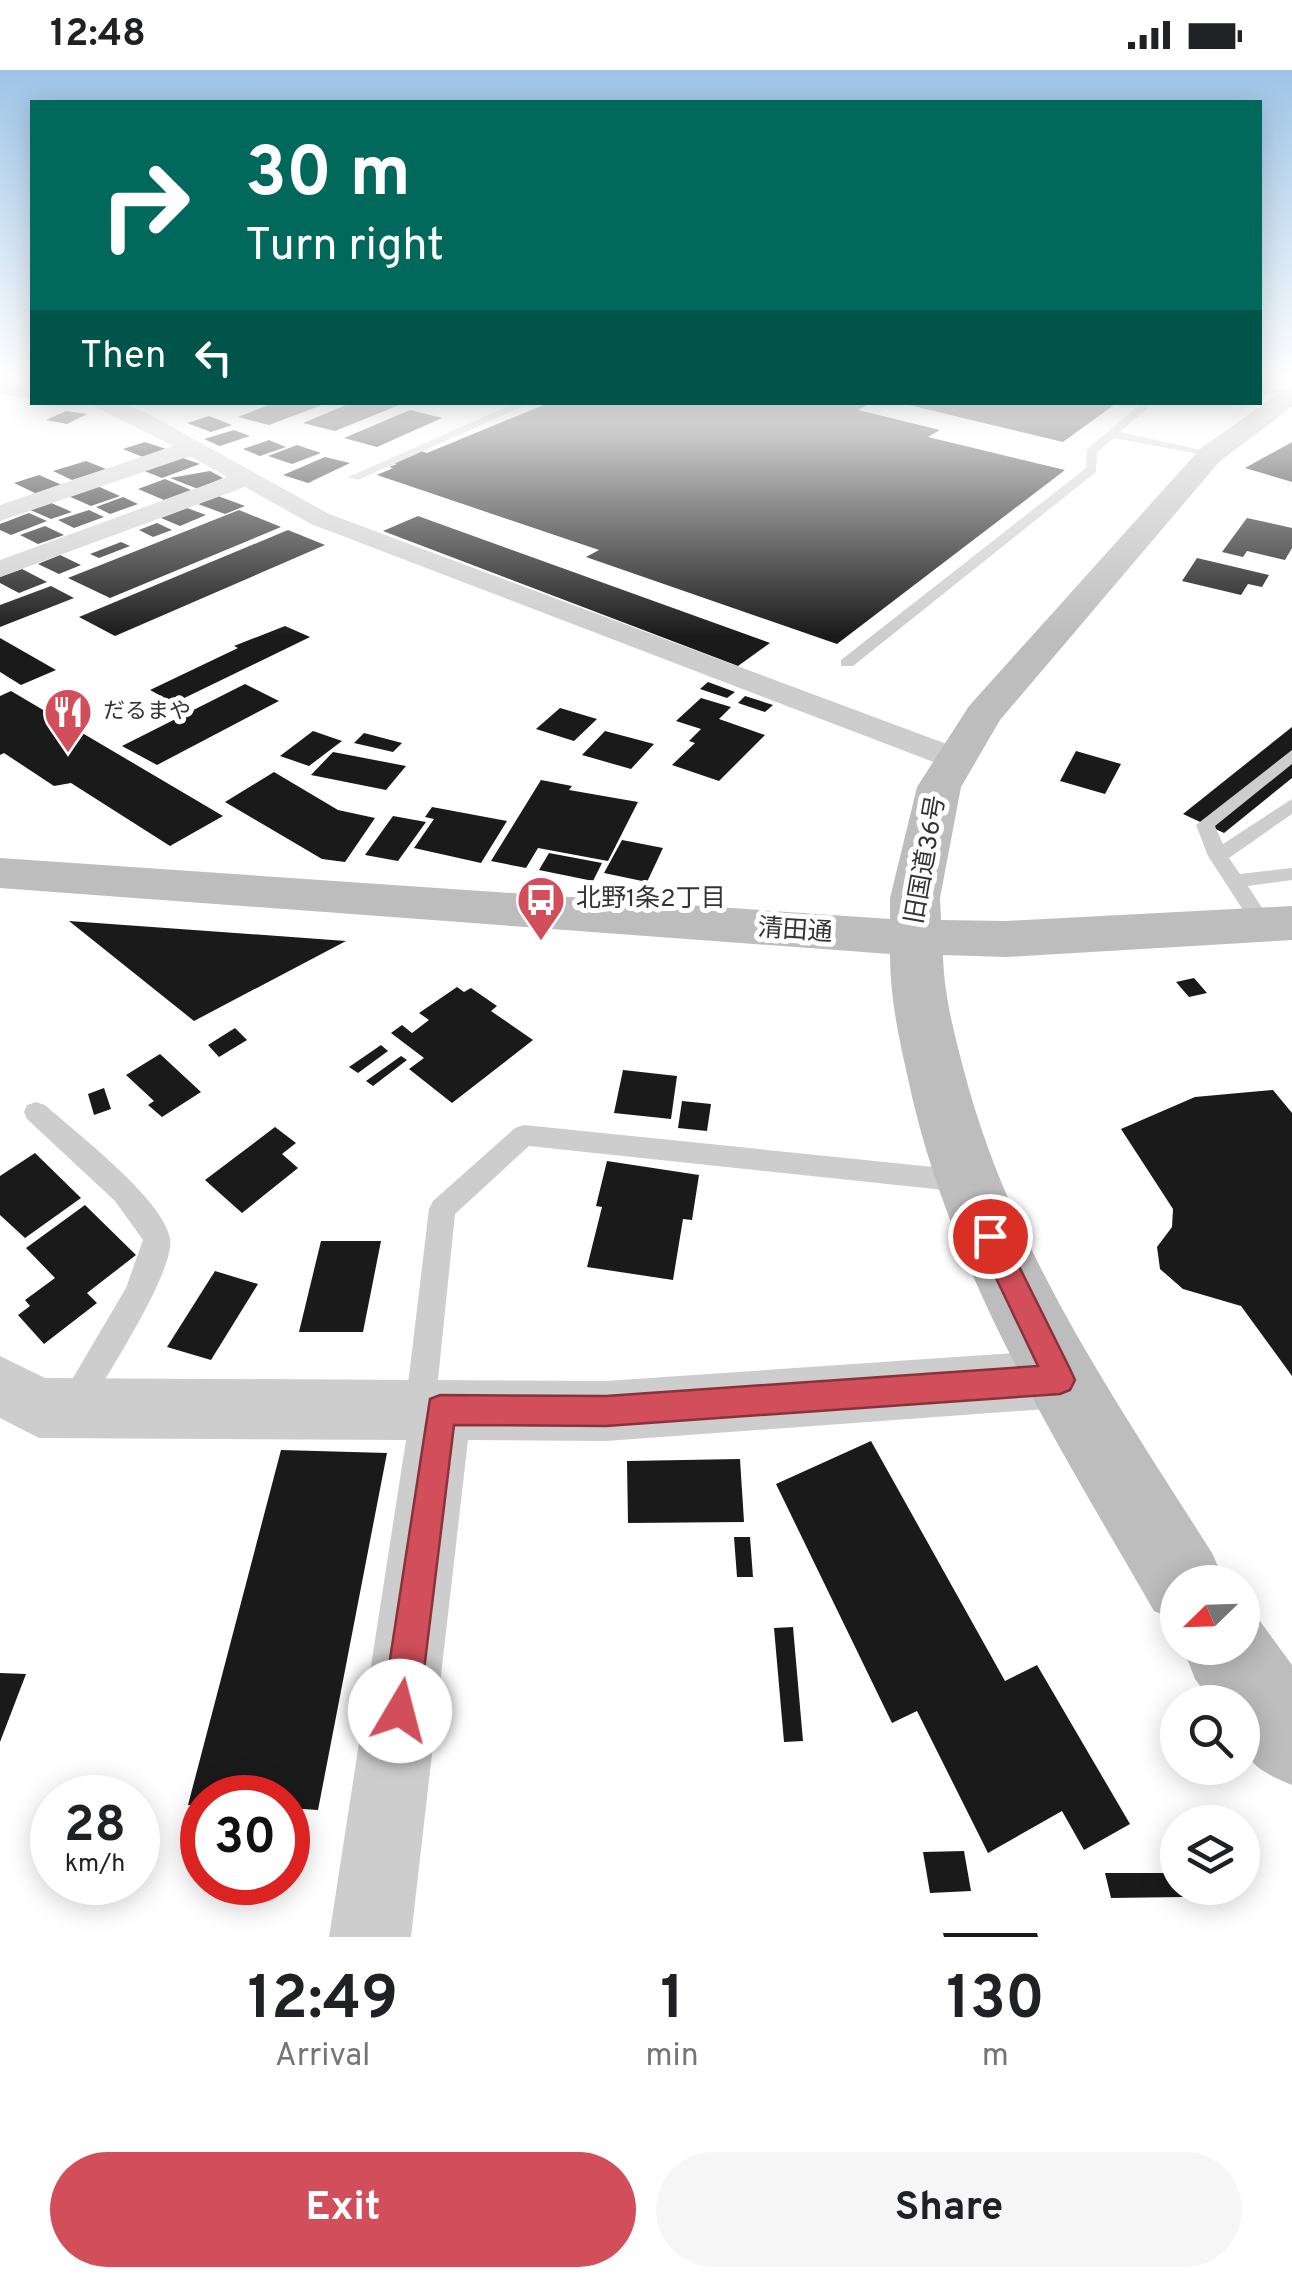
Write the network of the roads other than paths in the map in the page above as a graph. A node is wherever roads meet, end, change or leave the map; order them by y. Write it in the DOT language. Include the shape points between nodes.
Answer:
graph roads {
  1 [pos="149,461"];
  2 [pos="212,461"];
  3 [pos="389,461"];
  4 [pos="1092,461"];
  5 [pos="1205,461"];
  6 [pos="354,476"];
  7 [pos="245,479"];
  8 [pos="0,512"];
  9 [pos="0,569"];
  10 [pos="847,663"];
  11 [pos="1292,755"];
  12 [pos="956,759"];
  13 [pos="1292,805"];
  14 [pos="1218,856"];
  15 [pos="0,873"];
  16 [pos="1292,874"];
  17 [pos="1234,881"];
  18 [pos="1278,924"];
  19 [pos="914,937"];
  20 [pos="36,1112"];
  21 [pos="967,1182"];
  22 [pos="1060,1380"];
  23 [pos="0,1385"];
  24 [pos="70,1408"];
  25 [pos="430,1410"];
  26 [pos="1173,1565"];
  27 [pos="1238,1665"];
  28 [pos="1292,1740"];
  29 [pos="370,1937"];
  1 -- 8 [label="street"];
  2 -- 7 [label="street"];
  3 -- 6 [label="lane"];
  4 -- 10 [label="lane" via="1092,469"];
  5 -- 12 [label="street, 旧国道36号" via="983,715"];
  7 -- 9 [label="street"];
  7 -- 12 [label="street" via="320,519"];
  11 -- 14 [label="lane" via="1205,825"];
  12 -- 19 [label="street, 旧国道36号" via="938,787 915,898"];
  13 -- 14 [label="lane"];
  14 -- 17 [label="lane"];
  15 -- 19 [label="street, 清田通"];
  16 -- 17 [label="lane"];
  17 -- 18 [label="lane"];
  18 -- 19 [label="street, 清田通" via="1006,939"];
  19 -- 21 [label="street, 旧国道36号" via="926,1040"];
  20 -- 24 [label="lane" via="146,1214 157,1239 147,1276"];
  21 -- 22 [label="street, 旧国道36号"];
  21 -- 25 [label="lane" via="524,1135 442,1209"];
  22 -- 25 [label="street" via="606,1411"];
  22 -- 26 [label="street, 旧国道36号"];
  23 -- 24 [label="street" via="39,1408"];
  24 -- 25 [label="street"];
  25 -- 29 [label="street"];
  27 -- 28 [label="street"];
}
